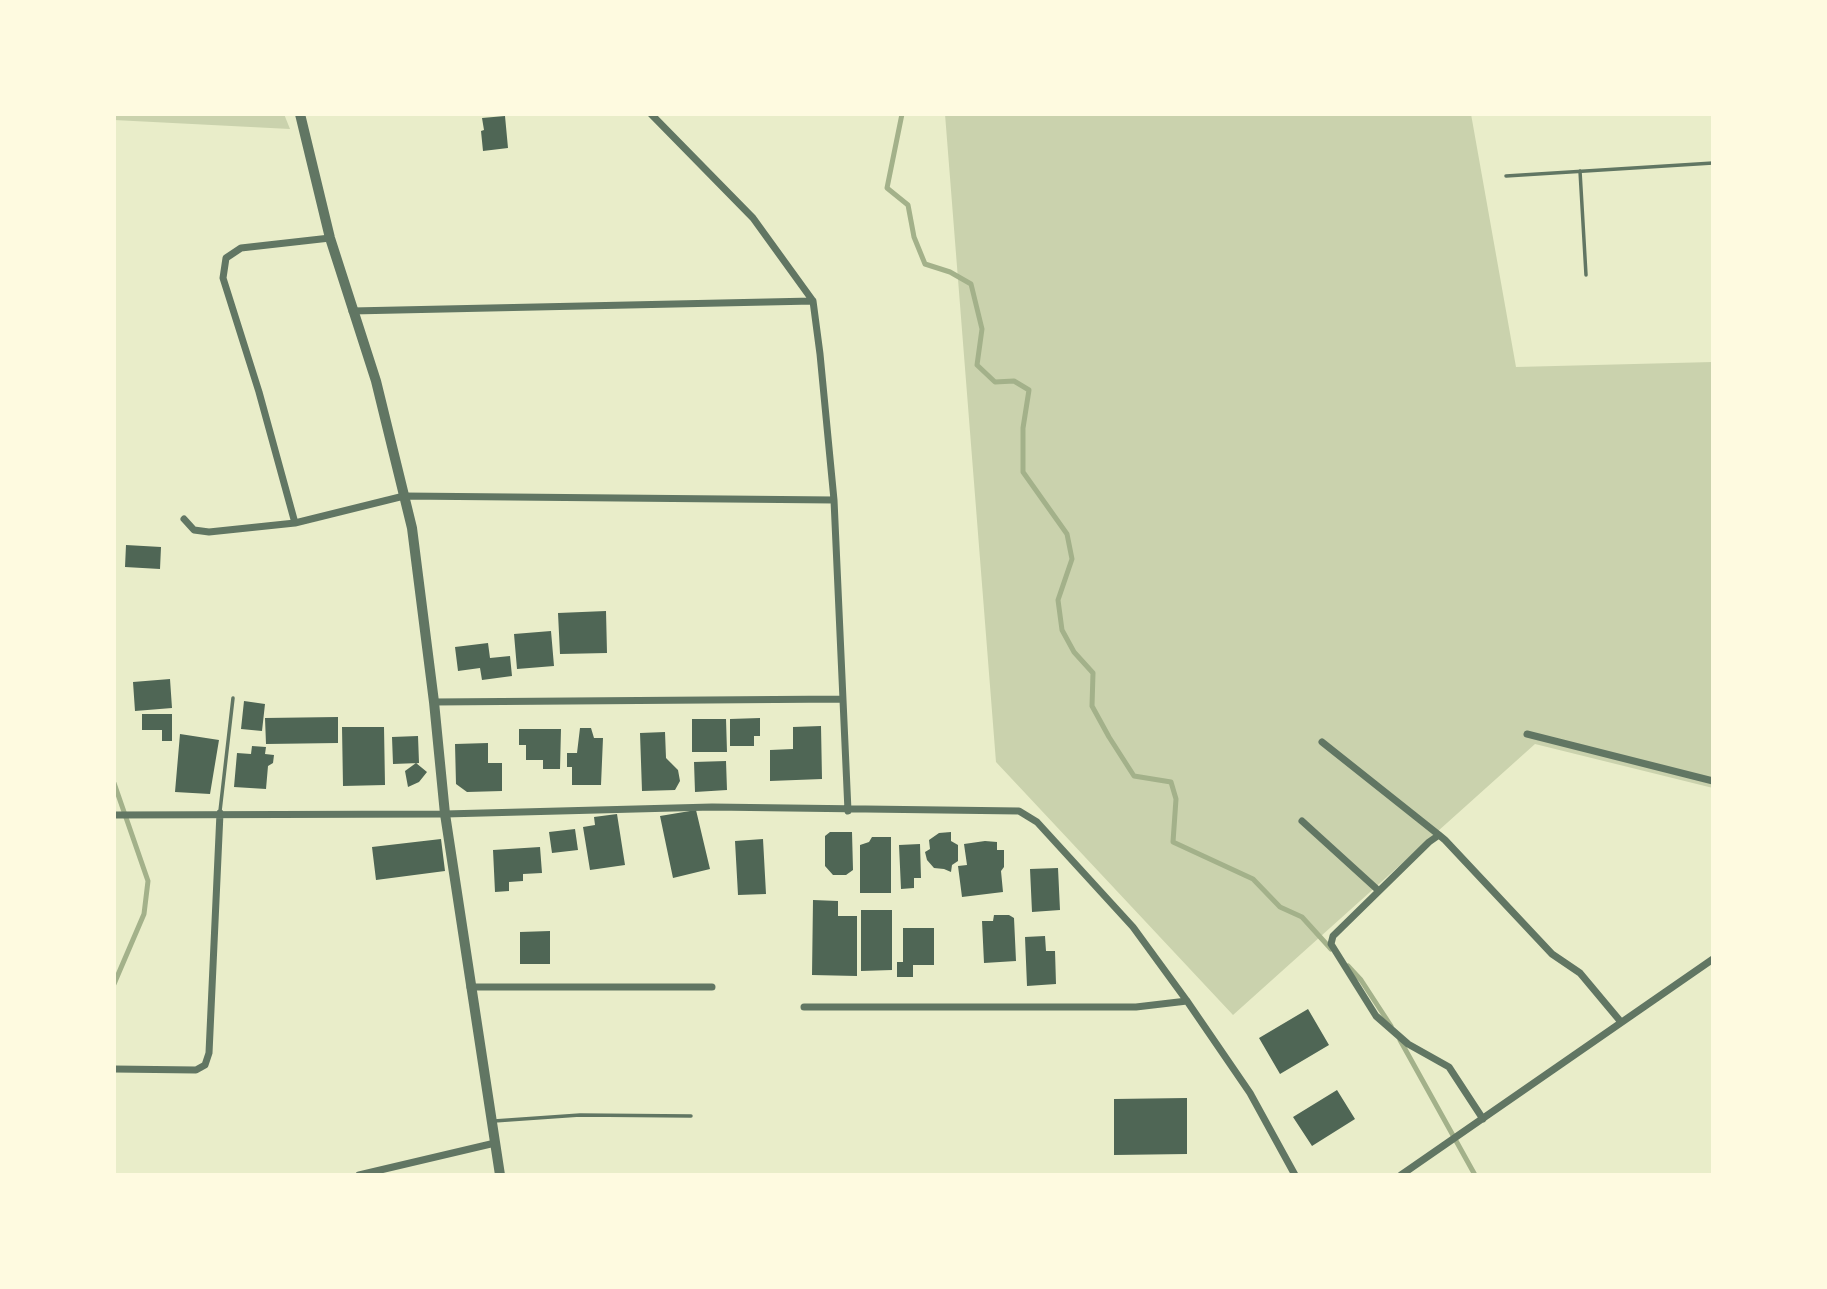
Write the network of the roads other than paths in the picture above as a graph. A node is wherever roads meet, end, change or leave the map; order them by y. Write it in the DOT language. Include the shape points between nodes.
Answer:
graph roads {
  1 [pos="300,114"];
  2 [pos="651,114"];
  3 [pos="1713,163"];
  4 [pos="1580,171"];
  5 [pos="1506,176"];
  6 [pos="330,238"];
  7 [pos="1586,275"];
  8 [pos="813,301"];
  9 [pos="352,311"];
  10 [pos="404,496"];
  11 [pos="834,500"];
  12 [pos="184,519"];
  13 [pos="295,523"];
  14 [pos="233,698"];
  15 [pos="843,699"];
  16 [pos="435,702"];
  17 [pos="1527,734"];
  18 [pos="1322,742"];
  19 [pos="1713,781"];
  20 [pos="848,811"];
  21 [pos="220,813"];
  22 [pos="445,814"];
  23 [pos="114,815"];
  24 [pos="1302,821"];
  25 [pos="1439,835"];
  26 [pos="1379,891"];
  27 [pos="1713,959"];
  28 [pos="470,987"];
  29 [pos="712,987"];
  30 [pos="1187,1001"];
  31 [pos="804,1007"];
  32 [pos="1621,1022"];
  33 [pos="114,1069"];
  34 [pos="691,1116"];
  35 [pos="1483,1119"];
  36 [pos="491,1121"];
  37 [pos="495,1143"];
  38 [pos="359,1175"];
  39 [pos="500,1175"];
  40 [pos="1295,1175"];
  41 [pos="1401,1175"];
  1 -- 6 [label="street"];
  2 -- 8 [label="street" via="753,218"];
  3 -- 4 [label="lane"];
  4 -- 5 [label="lane"];
  4 -- 7 [label="lane"];
  6 -- 9 [label="street"];
  6 -- 13 [label="street" via="241,248 226,258 223,278"];
  8 -- 9 [label="street"];
  8 -- 11 [label="street"];
  9 -- 10 [label="street" via="376,381"];
  10 -- 11 [label="street"];
  10 -- 13 [label="street"];
  10 -- 16 [label="street"];
  11 -- 15 [label="street"];
  12 -- 13 [label="street" via="194,530 209,532"];
  14 -- 21 [label="lane"];
  15 -- 16 [label="street"];
  15 -- 20 [label="street"];
  16 -- 22 [label="street"];
  17 -- 19 [label="street"];
  18 -- 25 [label="street"];
  20 -- 22 [label="street" via="712,807"];
  20 -- 30 [label="street" via="1019,811 1037,822 1133,927"];
  21 -- 22 [label="street"];
  21 -- 23 [label="street"];
  21 -- 33 [label="street" via="205,1065 196,1070"];
  22 -- 28 [label="street"];
  24 -- 26 [label="street"];
  25 -- 26 [label="street"];
  25 -- 32 [label="street" via="1552,954 1580,974"];
  26 -- 35 [label="street" via="1333,936 1332,949 1376,1016 1408,1044 1449,1067"];
  27 -- 32 [label="street"];
  28 -- 29 [label="street"];
  28 -- 36 [label="street"];
  30 -- 31 [label="street" via="1136,1007"];
  30 -- 40 [label="street" via="1250,1093"];
  32 -- 35 [label="street"];
  34 -- 36 [label="lane" via="580,1115"];
  35 -- 41 [label="street"];
  36 -- 37 [label="lane"];
  37 -- 38 [label="street"];
  37 -- 39 [label="street"];
}
